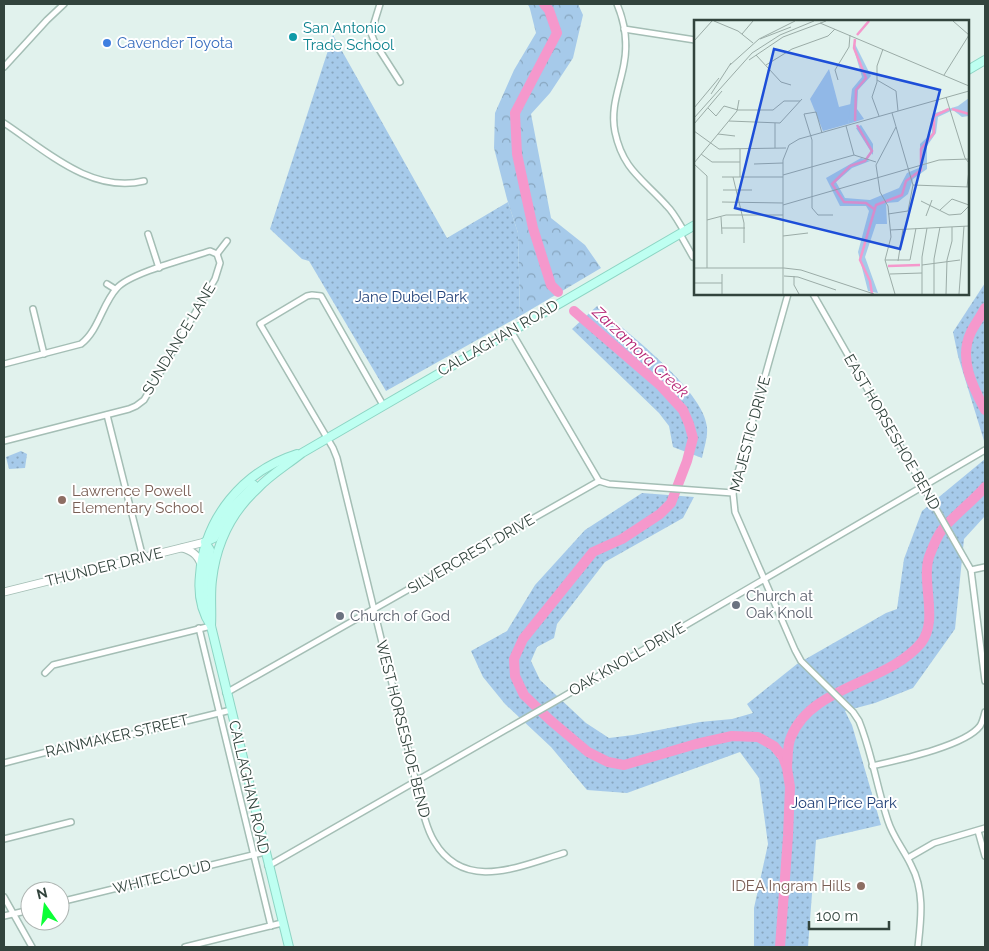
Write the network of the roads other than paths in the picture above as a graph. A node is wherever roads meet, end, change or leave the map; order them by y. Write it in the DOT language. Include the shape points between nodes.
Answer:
graph roads {
  1 [pos="64,4"];
  2 [pos="380,4"];
  3 [pos="617,4"];
  4 [pos="624,29"];
  5 [pos="694,40"];
  6 [pos="985,60"];
  7 [pos="4,68"];
  8 [pos="969,69"];
  9 [pos="400,82"];
  10 [pos="4,123"];
  11 [pos="144,180"];
  12 [pos="694,226"];
  13 [pos="682,232"];
  14 [pos="148,234"];
  15 [pos="227,241"];
  16 [pos="217,254"];
  17 [pos="693,257"];
  18 [pos="159,268"];
  19 [pos="107,284"];
  20 [pos="116,289"];
  21 [pos="788,295"];
  22 [pos="813,295"];
  23 [pos="33,309"];
  24 [pos="510,331"];
  25 [pos="44,354"];
  26 [pos="4,364"];
  27 [pos="383,405"];
  28 [pos="107,415"];
  29 [pos="327,438"];
  30 [pos="4,441"];
  31 [pos="985,450"];
  32 [pos="302,453"];
  33 [pos="288,464"];
  34 [pos="599,481"];
  35 [pos="924,487"];
  36 [pos="733,493"];
  37 [pos="205,542"];
  38 [pos="182,548"];
  39 [pos="143,558"];
  40 [pos="201,564"];
  41 [pos="985,567"];
  42 [pos="971,570"];
  43 [pos="764,580"];
  44 [pos="4,592"];
  45 [pos="373,610"];
  46 [pos="211,623"];
  47 [pos="199,628"];
  48 [pos="45,673"];
  49 [pos="985,681"];
  50 [pos="226,693"];
  51 [pos="231,710"];
  52 [pos="219,712"];
  53 [pos="985,712"];
  54 [pos="4,763"];
  55 [pos="872,766"];
  56 [pos="416,782"];
  57 [pos="71,822"];
  58 [pos="985,828"];
  59 [pos="978,831"];
  60 [pos="4,839"];
  61 [pos="265,852"];
  62 [pos="564,853"];
  63 [pos="254,854"];
  64 [pos="985,856"];
  65 [pos="908,858"];
  66 [pos="268,866"];
  67 [pos="4,897"];
  68 [pos="70,900"];
  69 [pos="20,912"];
  70 [pos="13,914"];
  71 [pos="4,916"];
  72 [pos="282,923"];
  73 [pos="271,926"];
  74 [pos="32,947"];
  75 [pos="185,947"];
  76 [pos="288,947"];
  77 [pos="918,947"];
  1 -- 7 [label="street"];
  2 -- 9 [label="street" via="371,33"];
  3 -- 4 [label="street"];
  4 -- 5 [label="street"];
  4 -- 13 [label="street" via="626,56 614,110 621,152 632,170 671,210"];
  6 -- 8 [label="main road"];
  10 -- 11 [label="street" via="92,178 113,183"];
  12 -- 13 [label="main road, CALLAGHAN ROAD"];
  13 -- 17 [label="street"];
  13 -- 24 [label="main road, CALLAGHAN ROAD"];
  14 -- 18 [label="street"];
  15 -- 16 [label="street"];
  16 -- 18 [label="street" via="210,251"];
  16 -- 28 [label="street, SUNDANCE LANE" via="220,263 215,279 147,395 136,406"];
  18 -- 20 [label="street" via="131,278"];
  19 -- 20 [label="street"];
  20 -- 25 [label="street" via="86,340"];
  21 -- 36 [label="street, MAJESTIC DRIVE"];
  22 -- 35 [label="street, EAST HORSESHOE BEND"];
  23 -- 25 [label="street"];
  24 -- 27 [label="main road, CALLAGHAN ROAD"];
  24 -- 34 [label="street"];
  25 -- 26 [label="street"];
  27 -- 29 [label="main road, CALLAGHAN ROAD"];
  27 -- 29 [label="street, WEST HORSESHOE BEND" via="321,296 312,295 260,324"];
  28 -- 30 [label="street, SUNDANCE LANE"];
  28 -- 39 [label="street"];
  29 -- 32 [label="main road, CALLAGHAN ROAD"];
  29 -- 45 [label="street, WEST HORSESHOE BEND" via="337,458"];
  31 -- 35 [label="street, OAK KNOLL DRIVE"];
  32 -- 33 [label="main road, CALLAGHAN ROAD"];
  32 -- 37 [label="main road, CALLAGHAN ROAD" via="278,462 239,488 222,509"];
  33 -- 37 [label="main road" via="270,472 244,494 230,510 214,538"];
  33 -- 46 [label="main road, CALLAGHAN ROAD" via="245,501 225,534 214,568"];
  34 -- 36 [label="street"];
  34 -- 45 [label="street, SILVERCREST DRIVE"];
  35 -- 42 [label="street, EAST HORSESHOE BEND"];
  35 -- 43 [label="street, OAK KNOLL DRIVE"];
  36 -- 43 [label="street, MAJESTIC DRIVE" via="737,517"];
  37 -- 38 [label="street, THUNDER DRIVE"];
  37 -- 40 [label="main road, CALLAGHAN ROAD"];
  37 -- 46 [label="main road" via="210,550 206,593"];
  38 -- 39 [label="street, THUNDER DRIVE"];
  38 -- 40 [label="street" via="198,556"];
  39 -- 44 [label="street, THUNDER DRIVE"];
  40 -- 46 [label="main road, CALLAGHAN ROAD" via="201,601 204,615"];
  41 -- 42 [label="street"];
  42 -- 49 [label="street"];
  43 -- 55 [label="street, MAJESTIC DRIVE" via="801,661 859,722"];
  43 -- 56 [label="street, OAK KNOLL DRIVE"];
  45 -- 50 [label="street, SILVERCREST DRIVE"];
  45 -- 56 [label="street, WEST HORSESHOE BEND"];
  46 -- 47 [label="street"];
  46 -- 50 [label="main road, CALLAGHAN ROAD"];
  47 -- 48 [label="street" via="53,665"];
  47 -- 52 [label="street, CALLAGHAN ROAD"];
  50 -- 51 [label="main road, CALLAGHAN ROAD"];
  51 -- 52 [label="street, RAINMAKER STREET"];
  51 -- 61 [label="main road, CALLAGHAN ROAD"];
  52 -- 54 [label="street, RAINMAKER STREET"];
  52 -- 63 [label="street, CALLAGHAN ROAD"];
  53 -- 55 [label="street" via="980,726 959,742"];
  55 -- 65 [label="street, MAJESTIC DRIVE" via="891,830"];
  56 -- 62 [label="street, WEST HORSESHOE BEND" via="434,840 446,856 464,868 493,872"];
  56 -- 66 [label="street, OAK KNOLL DRIVE"];
  57 -- 60 [label="street"];
  58 -- 59 [label="street"];
  59 -- 64 [label="street"];
  59 -- 65 [label="street" via="934,843"];
  61 -- 63 [label="street, WHITECLOUD"];
  61 -- 66 [label="main road, CALLAGHAN ROAD"];
  63 -- 68 [label="street, WHITECLOUD"];
  63 -- 73 [label="street, CALLAGHAN ROAD"];
  65 -- 77 [label="street, MAJESTIC DRIVE" via="916,875 922,903"];
  66 -- 72 [label="main road, CALLAGHAN ROAD"];
  67 -- 70 [label="street"];
  69 -- 70 [label="street"];
  70 -- 71 [label="street"];
  70 -- 74 [label="street"];
  72 -- 73 [label="street"];
  72 -- 76 [label="main road, CALLAGHAN ROAD"];
  73 -- 75 [label="street"];
}
